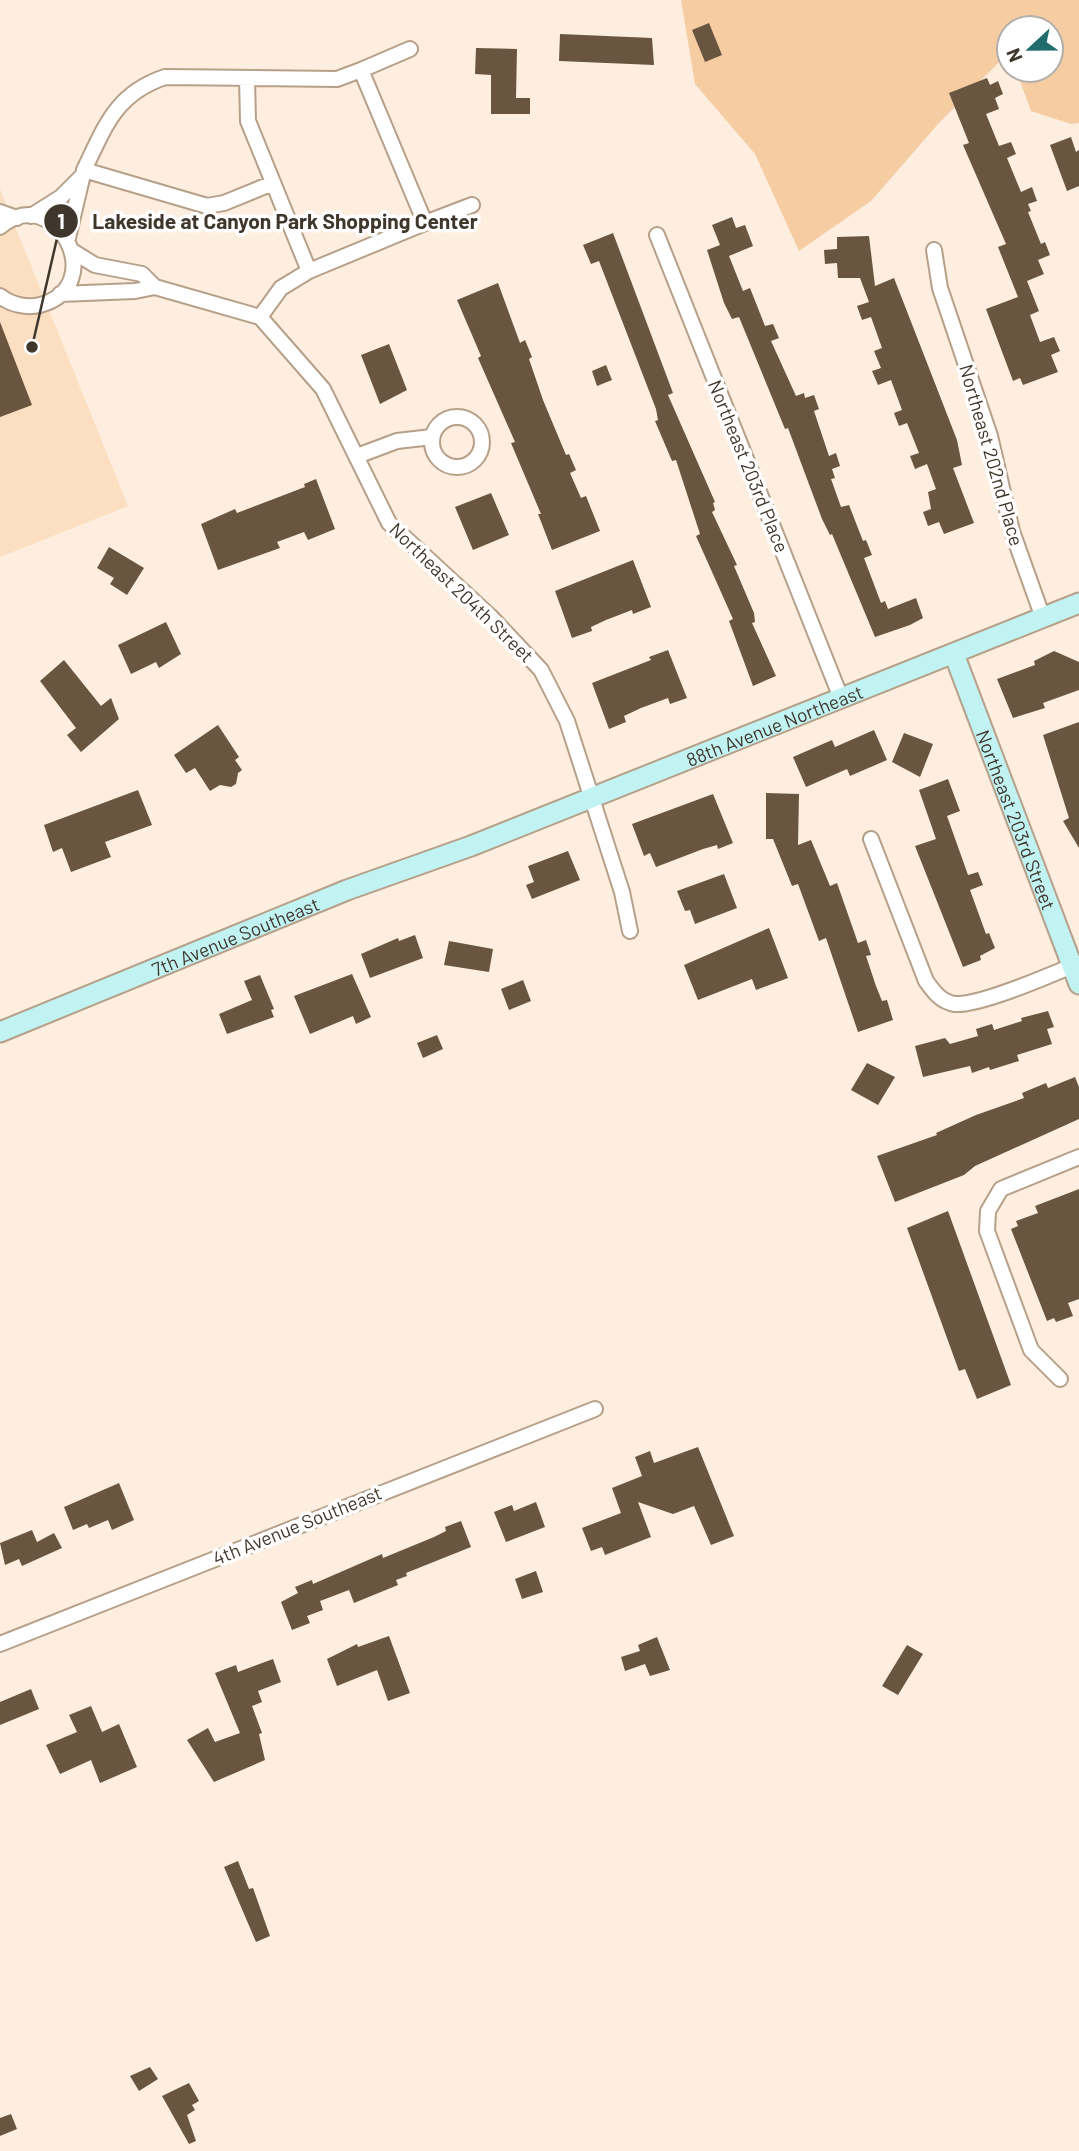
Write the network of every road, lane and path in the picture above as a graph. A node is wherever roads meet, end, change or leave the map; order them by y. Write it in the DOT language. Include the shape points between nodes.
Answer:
graph roads {
  1 [pos="410,49"];
  2 [pos="361,70"];
  3 [pos="247,78"];
  4 [pos="83,173"];
  5 [pos="273,183"];
  6 [pos="472,205"];
  7 [pos="0,212"];
  8 [pos="24,217"];
  9 [pos="425,223"];
  10 [pos="0,227"];
  11 [pos="657,235"];
  12 [pos="68,238"];
  13 [pos="934,250"];
  14 [pos="74,253"];
  15 [pos="309,271"];
  16 [pos="155,287"];
  17 [pos="60,294"];
  18 [pos="0,296"];
  19 [pos="260,317"];
  20 [pos="432,437"];
  21 [pos="357,456"];
  22 [pos="1079,603"];
  23 [pos="1043,618"];
  24 [pos="954,654"];
  25 [pos="841,698"];
  26 [pos="591,797"];
  27 [pos="871,839"];
  28 [pos="471,846"];
  29 [pos="630,930"];
  30 [pos="1077,971"];
  31 [pos="0,1032"];
  32 [pos="1079,1157"];
  33 [pos="1060,1379"];
  34 [pos="595,1409"];
  35 [pos="0,1644"];
  1 -- 2 [label="street"];
  2 -- 3 [label="street" via="337,79"];
  2 -- 9 [label="street"];
  3 -- 4 [label="street" via="164,77 144,85 110,115"];
  3 -- 5 [label="street" via="248,121"];
  4 -- 5 [label="street" via="207,206 224,204"];
  4 -- 8 [label="street" via="61,197"];
  4 -- 12 [label="street"];
  5 -- 15 [label="street"];
  6 -- 9 [label="street"];
  7 -- 8 [label="street"];
  8 -- 10 [label="street"];
  8 -- 12 [label="street" via="58,227"];
  9 -- 15 [label="street"];
  11 -- 25 [label="street, Northeast 203rd Place"];
  12 -- 14 [label="street"];
  13 -- 23 [label="street, Northeast 202nd Place" via="940,288 990,436 1012,531"];
  14 -- 16 [label="street" via="94,265 142,274"];
  14 -- 17 [label="street" via="74,268"];
  15 -- 19 [label="street" via="281,288"];
  16 -- 17 [label="street"];
  16 -- 19 [label="street"];
  17 -- 18 [label="street" via="33,307"];
  19 -- 21 [label="street, Northeast 204th Street" via="323,389"];
  20 -- 21 [label="street" via="397,441"];
  21 -- 26 [label="street, Northeast 204th Street" via="389,523 541,670 567,721"];
  22 -- 23 [label="street, 88th Avenue Northeast"];
  23 -- 24 [label="street, 88th Avenue Northeast"];
  24 -- 25 [label="street, 88th Avenue Northeast"];
  24 -- 30 [label="street, Northeast 203rd Street"];
  25 -- 26 [label="street, 88th Avenue Northeast"];
  26 -- 28 [label="street, 88th Avenue Northeast"];
  26 -- 29 [label="street, Northeast 204th Street"];
  27 -- 30 [label="street" via="926,981 937,996 954,1004 975,1002"];
  28 -- 31 [label="street, 7th Avenue Southeast" via="347,890"];
  32 -- 33 [label="street" via="1000,1189 988,1211 986,1231 1031,1350"];
  34 -- 35 [label="street, 4th Avenue Southeast"];
}
